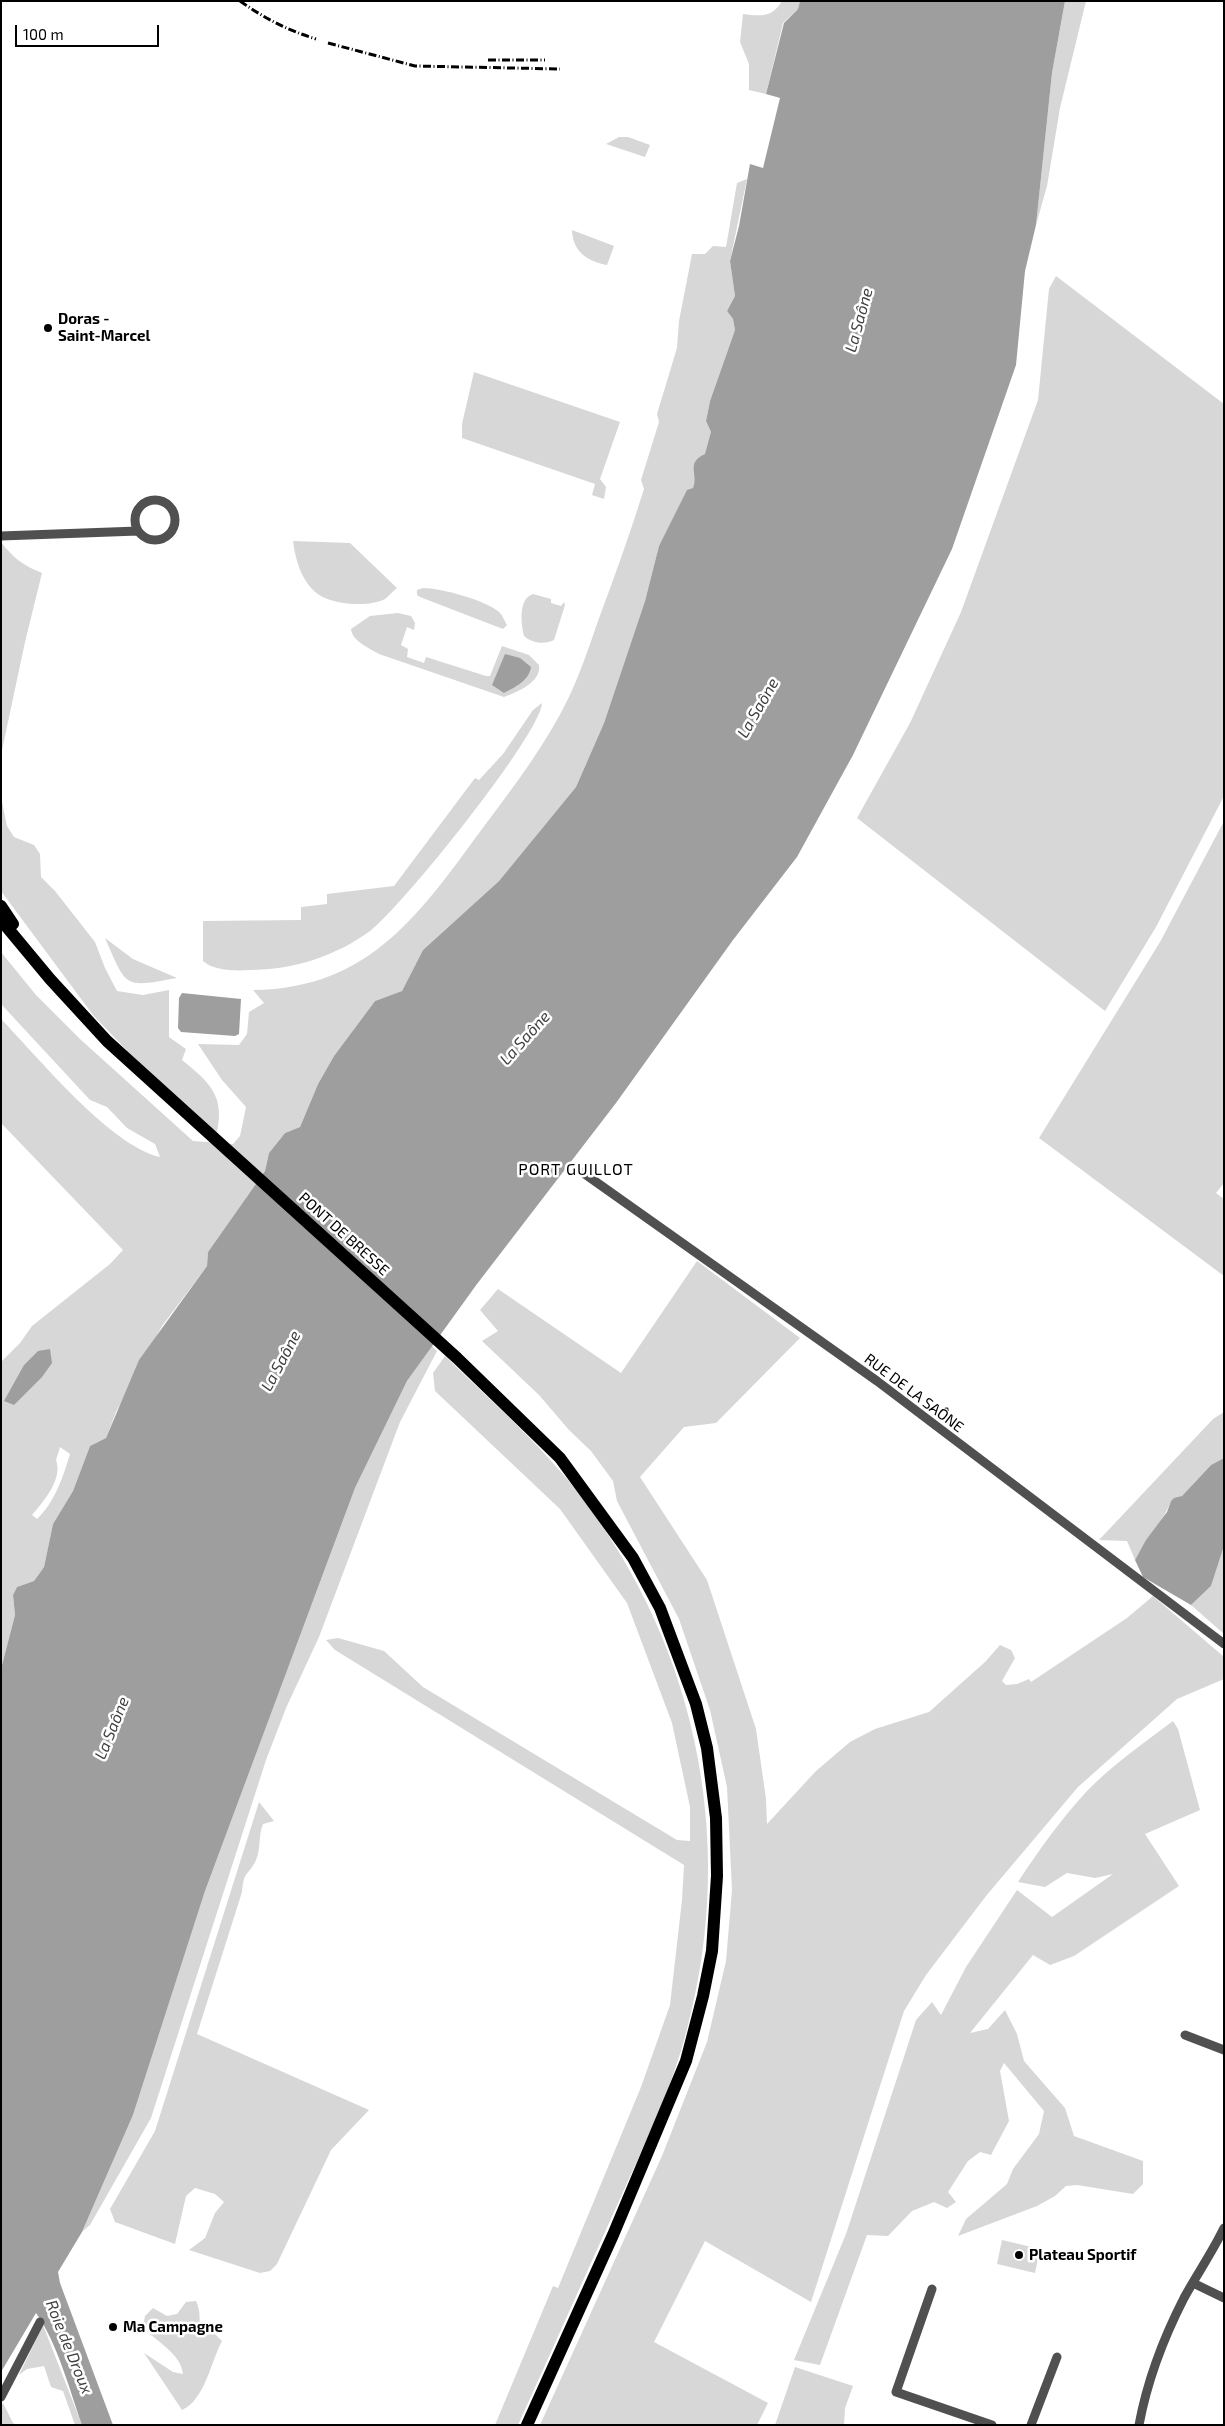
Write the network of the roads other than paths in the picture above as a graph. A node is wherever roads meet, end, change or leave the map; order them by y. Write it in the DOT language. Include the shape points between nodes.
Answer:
graph roads {
  1 [pos="1,531"];
  2 [pos="138,531"];
  3 [pos="13,535"];
  4 [pos="1,536"];
  5 [pos="1,906"];
  6 [pos="1,920"];
  7 [pos="29,955"];
  8 [pos="582,1172"];
  9 [pos="1224,1644"];
  10 [pos="1185,2036"];
  11 [pos="1224,2050"];
  12 [pos="1224,2228"];
  13 [pos="1194,2283"];
  14 [pos="932,2289"];
  15 [pos="1224,2298"];
  16 [pos="40,2322"];
  17 [pos="1056,2357"];
  18 [pos="1,2397"];
  19 [pos="526,2425"];
  20 [pos="992,2425"];
  21 [pos="1031,2425"];
  22 [pos="1139,2425"];
  1 -- 3 [label="street"];
  2 -- 2 [label="street" via="155,541 165,538 173,531 173,510 155,500 145,503 136,515"];
  2 -- 3 [label="street"];
  3 -- 4 [label="street"];
  5 -- 7 [label="main road"];
  6 -- 7 [label="main road"];
  7 -- 19 [label="main road, PONT DE BRESSE" via="107,1041 457,1358 560,1458 633,1558 660,1608 696,1704 707,1748 716,1818 717,1876 712,1951 686,2061 609,2244"];
  8 -- 9 [label="street, RUE DE LA SAÔNE" via="877,1381"];
  10 -- 11 [label="street"];
  12 -- 13 [label="street"];
  13 -- 15 [label="street"];
  13 -- 22 [label="street" via="1154,2368"];
  14 -- 20 [label="street" via="896,2392"];
  16 -- 18 [label="street"];
  17 -- 21 [label="street"];
}
